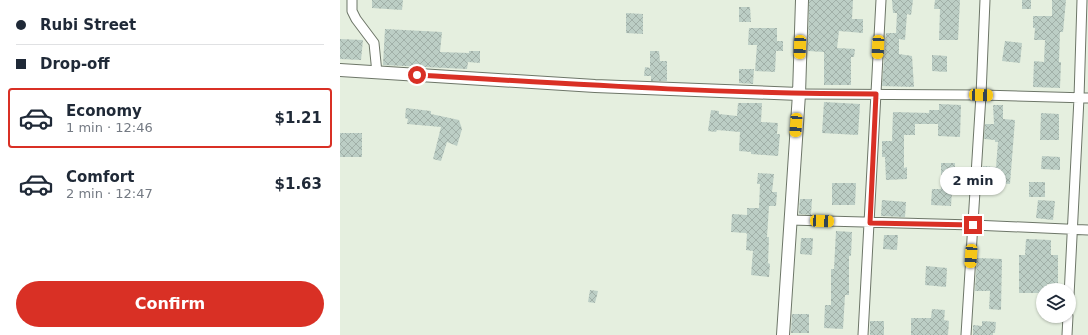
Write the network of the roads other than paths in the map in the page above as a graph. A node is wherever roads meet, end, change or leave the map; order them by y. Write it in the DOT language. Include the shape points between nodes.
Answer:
graph roads {
  1 [pos="352,0"];
  2 [pos="802,0"];
  3 [pos="881,0"];
  4 [pos="985,0"];
  5 [pos="1082,0"];
  6 [pos="340,70"];
  7 [pos="376,73"];
  8 [pos="799,94"];
  9 [pos="876,94"];
  10 [pos="981,95"];
  11 [pos="1084,98"];
  12 [pos="790,220"];
  13 [pos="870,223"];
  14 [pos="973,225"];
  15 [pos="1073,229"];
  16 [pos="1088,230"];
  17 [pos="1070,283"];
  18 [pos="1068,323"];
  19 [pos="783,335"];
  20 [pos="863,335"];
  21 [pos="966,335"];
  22 [pos="1067,335"];
  1 -- 7 [label="street" via="352,11 356,19 374,43"];
  2 -- 8 [label="street"];
  3 -- 9 [label="street"];
  4 -- 10 [label="street"];
  5 -- 11 [label="street"];
  6 -- 7 [label="street"];
  7 -- 8 [label="street" via="595,86"];
  8 -- 9 [label="street"];
  8 -- 12 [label="street"];
  9 -- 10 [label="street"];
  9 -- 13 [label="street"];
  10 -- 11 [label="street"];
  10 -- 14 [label="street"];
  11 -- 15 [label="street"];
  12 -- 13 [label="street"];
  12 -- 19 [label="street"];
  13 -- 14 [label="street"];
  13 -- 20 [label="street"];
  14 -- 15 [label="street"];
  14 -- 21 [label="street"];
  15 -- 16 [label="street"];
  15 -- 17 [label="street"];
  18 -- 22 [label="street"];
}
